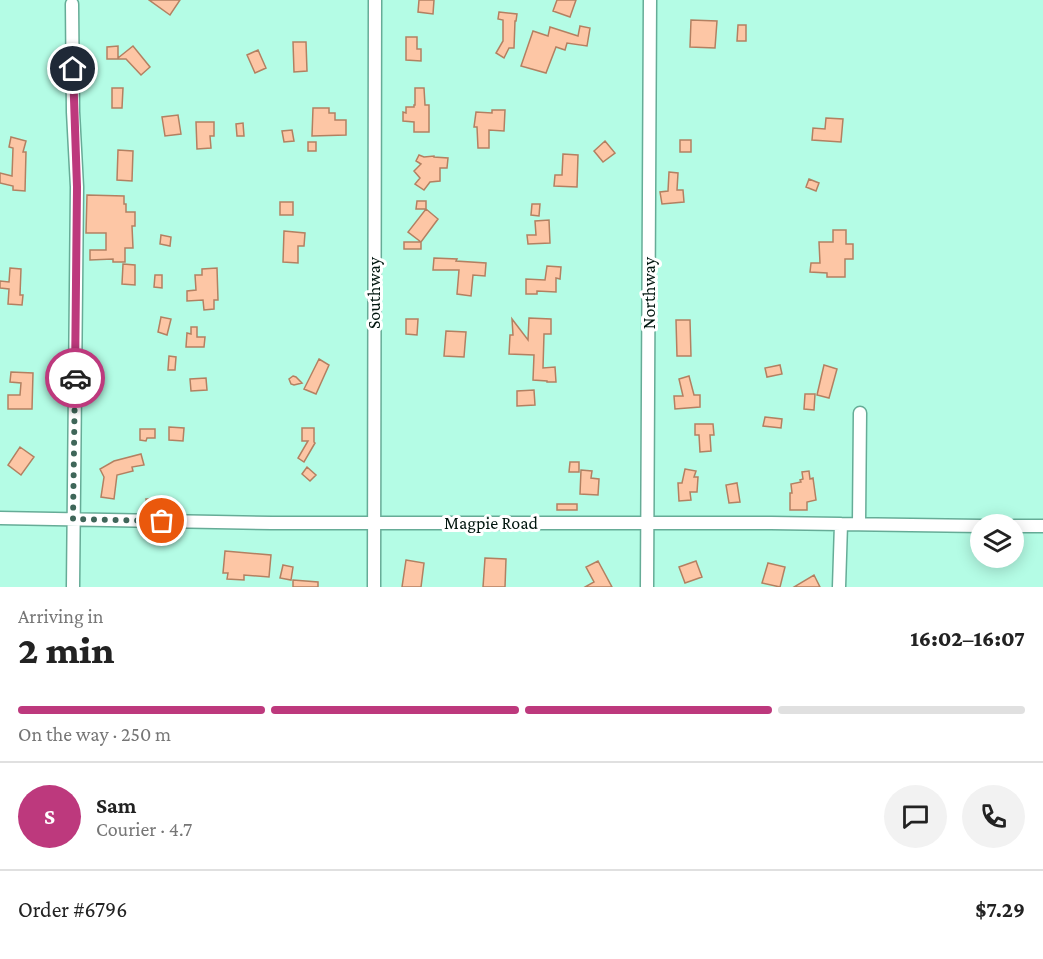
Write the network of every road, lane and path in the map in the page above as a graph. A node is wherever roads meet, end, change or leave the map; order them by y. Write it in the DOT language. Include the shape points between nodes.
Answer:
graph roads {
  1 [pos="375,0"];
  2 [pos="650,0"];
  3 [pos="72,4"];
  4 [pos="860,413"];
  5 [pos="0,518"];
  6 [pos="73,519"];
  7 [pos="374,522"];
  8 [pos="648,523"];
  9 [pos="859,523"];
  10 [pos="842,524"];
  11 [pos="970,526"];
  12 [pos="1024,526"];
  13 [pos="1043,526"];
  14 [pos="73,587"];
  15 [pos="374,587"];
  16 [pos="647,587"];
  17 [pos="839,587"];
  1 -- 7 [label="street, Southway"];
  2 -- 8 [label="street, Northway"];
  3 -- 6 [label="street" via="77,187"];
  4 -- 9 [label="street"];
  5 -- 6 [label="street, Magpie Road"];
  6 -- 7 [label="street, Magpie Road"];
  6 -- 14 [label="street"];
  7 -- 8 [label="street, Magpie Road"];
  7 -- 15 [label="street, Southway"];
  8 -- 10 [label="street, Magpie Road"];
  8 -- 16 [label="street, Northway"];
  9 -- 10 [label="street, Magpie Road"];
  9 -- 11 [label="street, Magpie Road"];
  10 -- 17 [label="street"];
  12 -- 13 [label="street"];
}
